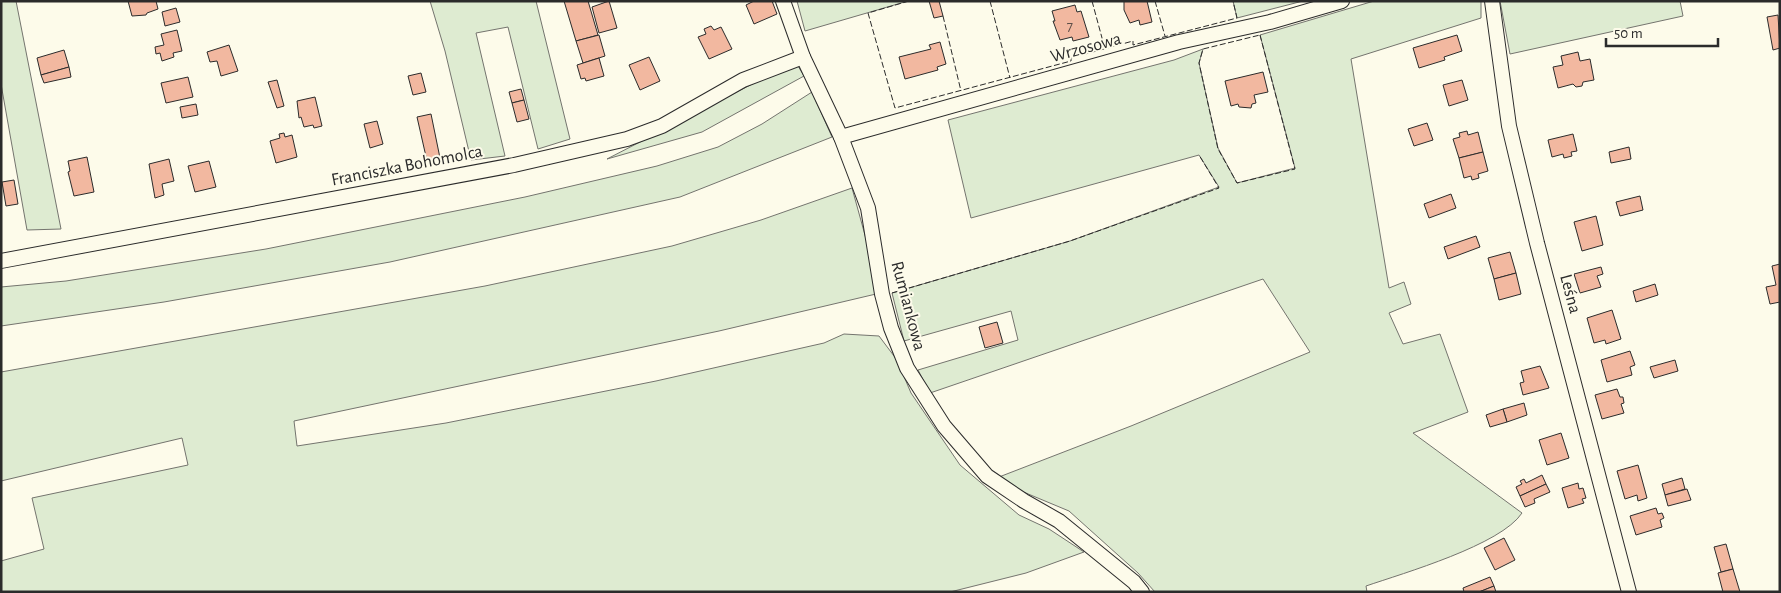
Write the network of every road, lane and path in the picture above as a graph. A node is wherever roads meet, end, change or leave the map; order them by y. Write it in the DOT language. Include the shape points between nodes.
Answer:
graph roads {
  1 [pos="782,1"];
  2 [pos="1342,1"];
  3 [pos="1492,1"];
  4 [pos="802,57"];
  5 [pos="841,137"];
  6 [pos="1,261"];
  7 [pos="1142,592"];
  8 [pos="1629,592"];
  1 -- 4 [label="street, Rumiankowa"];
  2 -- 5 [label="street, Wrzosowa" via="1270,22 1179,42"];
  3 -- 8 [label="street, Leśna" via="1510,126 1537,242"];
  4 -- 5 [label="street, Rumiankowa"];
  4 -- 6 [label="street, Franciszka Bohomolca" via="743,80 662,126 627,138 514,166"];
  5 -- 7 [label="street, Rumiankowa" via="868,208 891,328 907,368 944,426 987,476 1059,520"];
}
